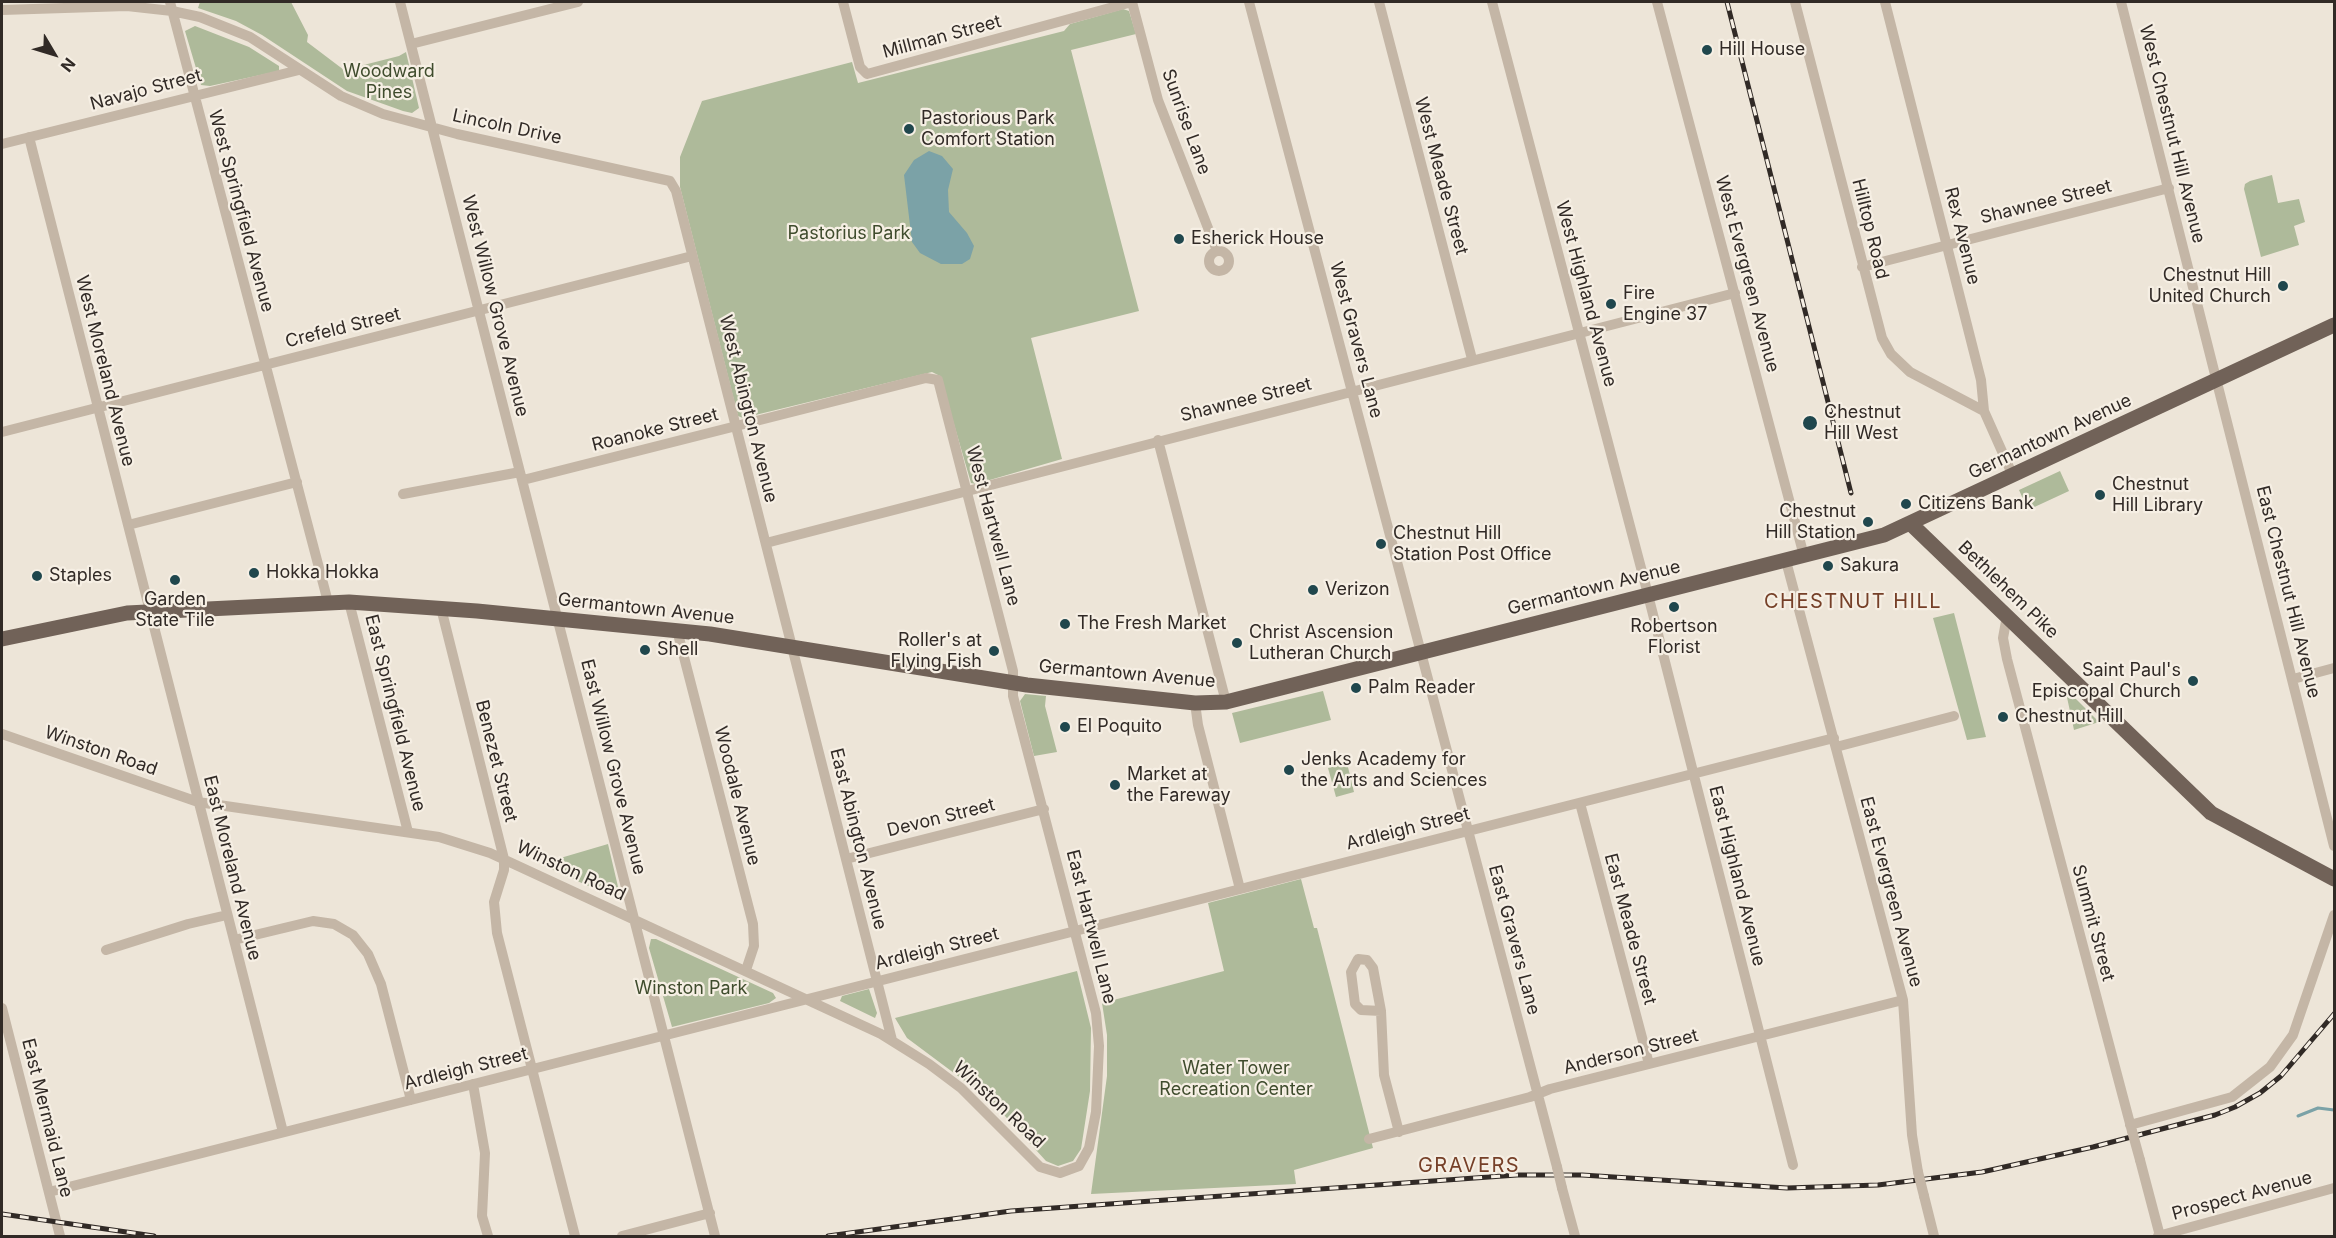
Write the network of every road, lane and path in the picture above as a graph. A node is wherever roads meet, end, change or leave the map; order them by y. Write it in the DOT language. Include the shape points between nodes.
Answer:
graph roads {
  1 [pos="400,2"];
  2 [pos="578,2"];
  3 [pos="843,2"];
  4 [pos="1132,2"];
  5 [pos="1249,2"];
  6 [pos="1378,2"];
  7 [pos="1492,2"];
  8 [pos="1657,2"];
  9 [pos="1795,2"];
  10 [pos="1886,2"];
  11 [pos="2121,2"];
  12 [pos="171,6"];
  13 [pos="2,10"];
  14 [pos="411,44"];
  15 [pos="299,70"];
  16 [pos="193,95"];
  17 [pos="433,128"];
  18 [pos="29,138"];
  19 [pos="2,144"];
  20 [pos="670,181"];
  21 [pos="2169,188"];
  22 [pos="1947,245"];
  23 [pos="1217,251"];
  24 [pos="692,256"];
  25 [pos="1862,267"];
  26 [pos="1735,293"];
  27 [pos="479,310"];
  28 [pos="2334,325"];
  29 [pos="1579,333"];
  30 [pos="1472,359"];
  31 [pos="266,365"];
  32 [pos="936,378"];
  33 [pos="2217,380"];
  34 [pos="1352,390"];
  35 [pos="98,408"];
  36 [pos="1984,411"];
  37 [pos="736,426"];
  38 [pos="2,432"];
  39 [pos="1158,440"];
  40 [pos="522,476"];
  41 [pos="2013,476"];
  42 [pos="297,482"];
  43 [pos="968,490"];
  44 [pos="403,494"];
  45 [pos="1911,524"];
  46 [pos="128,525"];
  47 [pos="766,543"];
  48 [pos="1804,556"];
  49 [pos="1786,561"];
  50 [pos="1648,595"];
  51 [pos="328,602"];
  52 [pos="349,602"];
  53 [pos="441,608"];
  54 [pos="150,612"];
  55 [pos="2007,616"];
  56 [pos="558,619"];
  57 [pos="677,630"];
  58 [pos="2,639"];
  59 [pos="791,647"];
  60 [pos="1422,652"];
  61 [pos="2334,668"];
  62 [pos="2293,679"];
  63 [pos="1013,683"];
  64 [pos="1226,702"];
  65 [pos="1195,703"];
  66 [pos="1954,716"];
  67 [pos="2,734"];
  68 [pos="1835,743"];
  69 [pos="1694,774"];
  70 [pos="198,802"];
  71 [pos="1580,803"];
  72 [pos="1044,808"];
  73 [pos="1468,831"];
  74 [pos="408,832"];
  75 [pos="2334,846"];
  76 [pos="504,859"];
  77 [pos="846,859"];
  78 [pos="2334,879"];
  79 [pos="1240,889"];
  80 [pos="227,915"];
  81 [pos="2334,915"];
  82 [pos="634,918"];
  83 [pos="1075,931"];
  84 [pos="234,940"];
  85 [pos="106,950"];
  86 [pos="746,970"];
  87 [pos="877,981"];
  88 [pos="808,998"];
  89 [pos="1903,1000"];
  90 [pos="2,1008"];
  91 [pos="1381,1011"];
  92 [pos="664,1036"];
  93 [pos="1760,1036"];
  94 [pos="892,1040"];
  95 [pos="1649,1064"];
  96 [pos="532,1069"];
  97 [pos="473,1084"];
  98 [pos="1538,1094"];
  99 [pos="411,1100"];
  100 [pos="2131,1128"];
  101 [pos="283,1132"];
  102 [pos="1399,1132"];
  103 [pos="1370,1139"];
  104 [pos="1793,1165"];
  105 [pos="1066,1172"];
  106 [pos="2334,1188"];
  107 [pos="49,1192"];
  108 [pos="710,1213"];
  109 [pos="60,1236"];
  110 [pos="488,1236"];
  111 [pos="574,1236"];
  112 [pos="622,1236"];
  113 [pos="715,1236"];
  114 [pos="1575,1236"];
  115 [pos="1934,1236"];
  116 [pos="2159,1236"];
  1 -- 14 [label="street, West Willow Grove Avenue"];
  2 -- 14 [label="street"];
  3 -- 4 [label="street, Millman Street" via="864,73"];
  4 -- 23 [label="street, Sunrise Lane" via="1158,100"];
  5 -- 34 [label="street, West Gravers Lane"];
  6 -- 30 [label="street, West Meade Street"];
  7 -- 29 [label="street, West Highland Avenue"];
  8 -- 26 [label="street, West Evergreen Avenue"];
  9 -- 25 [label="street, Hilltop Road"];
  10 -- 22 [label="street, Rex Avenue"];
  11 -- 21 [label="street, West Chestnut Hill Avenue"];
  12 -- 13 [label="street, Lincoln Drive"];
  12 -- 15 [label="street, Lincoln Drive" via="235,30"];
  12 -- 16 [label="street, West Springfield Avenue"];
  14 -- 17 [label="street, West Willow Grove Avenue"];
  15 -- 16 [label="street, Navajo Street"];
  15 -- 17 [label="street, Lincoln Drive" via="367,108"];
  16 -- 18 [label="street, Navajo Street"];
  16 -- 31 [label="street, West Springfield Avenue"];
  17 -- 20 [label="street, Lincoln Drive"];
  17 -- 27 [label="street, West Willow Grove Avenue"];
  18 -- 19 [label="street, Navajo Street"];
  18 -- 35 [label="street, West Moreland Avenue"];
  20 -- 24 [label="street, West Abington Avenue"];
  21 -- 22 [label="street, Shawnee Street"];
  21 -- 33 [label="street, West Chestnut Hill Avenue"];
  22 -- 25 [label="street, Shawnee Street"];
  22 -- 36 [label="street, Rex Avenue" via="1981,380"];
  24 -- 27 [label="street, Crefeld Street"];
  24 -- 37 [label="street, West Abington Avenue"];
  25 -- 36 [label="street, Hilltop Road" via="1877,326 1891,354 1910,372"];
  26 -- 29 [label="street, Shawnee Street"];
  26 -- 48 [label="street, West Evergreen Avenue"];
  27 -- 31 [label="street, Crefeld Street"];
  27 -- 40 [label="street, West Willow Grove Avenue"];
  28 -- 33 [label="main road, Germantown Avenue"];
  29 -- 30 [label="street, Shawnee Street"];
  29 -- 50 [label="street, West Highland Avenue"];
  30 -- 34 [label="street, Shawnee Street"];
  31 -- 35 [label="street, Crefeld Street"];
  31 -- 42 [label="street, West Springfield Avenue"];
  32 -- 37 [label="street, Roanoke Street"];
  32 -- 43 [label="street, West Hartwell Lane"];
  33 -- 41 [label="main road, Germantown Avenue"];
  33 -- 62 [label="street, East Chestnut Hill Avenue"];
  34 -- 39 [label="street, Shawnee Street"];
  34 -- 60 [label="street, West Gravers Lane"];
  35 -- 38 [label="street, Crefeld Street"];
  35 -- 46 [label="street, West Moreland Avenue"];
  36 -- 41 [label="street, Rex Avenue"];
  37 -- 40 [label="street, Roanoke Street"];
  37 -- 47 [label="street, West Abington Avenue"];
  39 -- 43 [label="street, Shawnee Street"];
  39 -- 64 [label="street"];
  40 -- 44 [label="street, Roanoke Street"];
  40 -- 56 [label="street, West Willow Grove Avenue"];
  41 -- 45 [label="main road, Germantown Avenue"];
  42 -- 46 [label="street"];
  42 -- 51 [label="street, West Springfield Avenue"];
  43 -- 47 [label="street, Shawnee Street"];
  43 -- 63 [label="street, West Hartwell Lane"];
  45 -- 48 [label="main road, Germantown Avenue"];
  45 -- 55 [label="main road, Bethlehem Pike"];
  46 -- 54 [label="street, West Moreland Avenue"];
  47 -- 59 [label="street, West Abington Avenue"];
  48 -- 49 [label="main road, Germantown Avenue"];
  49 -- 50 [label="main road, Germantown Avenue"];
  49 -- 68 [label="street, East Evergreen Avenue"];
  50 -- 60 [label="main road, Germantown Avenue"];
  50 -- 69 [label="street, East Highland Avenue"];
  51 -- 52 [label="main road, Germantown Avenue"];
  51 -- 54 [label="main road, Germantown Avenue"];
  52 -- 53 [label="main road, Germantown Avenue"];
  52 -- 74 [label="street, East Springfield Avenue"];
  53 -- 56 [label="main road, Germantown Avenue"];
  53 -- 76 [label="street, Benezet Street"];
  54 -- 58 [label="main road, Germantown Avenue" via="105,616"];
  54 -- 70 [label="street, East Moreland Avenue"];
  55 -- 78 [label="main road, Bethlehem Pike" via="2211,813"];
  55 -- 100 [label="street, Summit Street" via="2003,638 2007,659"];
  56 -- 57 [label="main road, Germantown Avenue"];
  56 -- 82 [label="street, East Willow Grove Avenue"];
  57 -- 59 [label="main road, Germantown Avenue"];
  57 -- 86 [label="street, Woodale Avenue" via="753,924 754,946"];
  59 -- 63 [label="main road, Germantown Avenue"];
  59 -- 77 [label="street, East Abington Avenue"];
  60 -- 64 [label="main road, Germantown Avenue"];
  60 -- 73 [label="street, East Gravers Lane"];
  61 -- 62 [label="street"];
  62 -- 75 [label="street, East Chestnut Hill Avenue"];
  63 -- 65 [label="main road, Germantown Avenue"];
  63 -- 72 [label="street, East Hartwell Lane" via="1013,696"];
  64 -- 65 [label="main road, Germantown Avenue"];
  65 -- 79 [label="street"];
  66 -- 68 [label="street, Ardleigh Street"];
  67 -- 70 [label="street, Winston Road"];
  68 -- 69 [label="street, Ardleigh Street"];
  68 -- 89 [label="street, East Evergreen Avenue"];
  69 -- 71 [label="street, Ardleigh Street"];
  69 -- 93 [label="street, East Highland Avenue"];
  70 -- 74 [label="street, Winston Road"];
  70 -- 80 [label="street, East Moreland Avenue"];
  71 -- 73 [label="street, Ardleigh Street"];
  71 -- 95 [label="street, East Meade Street"];
  72 -- 77 [label="street, Devon Street"];
  72 -- 83 [label="street, East Hartwell Lane"];
  73 -- 79 [label="street, Ardleigh Street"];
  73 -- 98 [label="street, East Gravers Lane"];
  74 -- 76 [label="street, Winston Road" via="453,840"];
  76 -- 82 [label="street, Winston Road"];
  76 -- 96 [label="street, Benezet Street" via="495,894 494,920"];
  77 -- 87 [label="street, East Abington Avenue"];
  79 -- 83 [label="street, Ardleigh Street"];
  80 -- 84 [label="street, East Moreland Avenue"];
  80 -- 85 [label="street"];
  81 -- 100 [label="street" via="2296,1029 2270,1067 2236,1094"];
  82 -- 86 [label="street, Winston Road"];
  82 -- 92 [label="street, East Willow Grove Avenue"];
  83 -- 87 [label="street, Ardleigh Street"];
  83 -- 105 [label="street, East Hartwell Lane" via="1096,1013 1099,1066 1089,1148 1079,1166"];
  84 -- 99 [label="street" via="313,921 334,924 353,935 368,954 381,984"];
  84 -- 101 [label="street, East Moreland Avenue"];
  86 -- 88 [label="street, Winston Road"];
  87 -- 88 [label="street, Ardleigh Street"];
  87 -- 94 [label="street, East Abington Avenue"];
  88 -- 92 [label="street, Ardleigh Street"];
  88 -- 94 [label="street, Winston Road"];
  89 -- 93 [label="street, Anderson Street"];
  89 -- 115 [label="street, East Evergreen Avenue, bridge" via="1912,1135"];
  90 -- 107 [label="street, East Mermaid Lane"];
  91 -- 91 [label="street" via="1361,1010 1355,1004 1351,972 1358,959 1367,960 1373,968"];
  91 -- 102 [label="street" via="1384,1076"];
  92 -- 96 [label="street, Ardleigh Street"];
  92 -- 108 [label="street, East Willow Grove Avenue"];
  93 -- 95 [label="street, Anderson Street"];
  93 -- 104 [label="street, East Highland Avenue"];
  94 -- 105 [label="street, Winston Road" via="969,1095 1040,1167 1053,1173"];
  95 -- 98 [label="street, Anderson Street"];
  96 -- 97 [label="street, Ardleigh Street"];
  96 -- 111 [label="street, Benezet Street"];
  97 -- 99 [label="street, Ardleigh Street"];
  97 -- 110 [label="street" via="485,1153 482,1216"];
  98 -- 102 [label="street, Anderson Street"];
  98 -- 114 [label="street, East Gravers Lane, bridge"];
  99 -- 101 [label="street, Ardleigh Street"];
  100 -- 116 [label="street, Summit Street, bridge"];
  101 -- 107 [label="street, Ardleigh Street"];
  102 -- 103 [label="street, Anderson Street"];
  106 -- 116 [label="street, Prospect Avenue"];
  107 -- 109 [label="street, East Mermaid Lane"];
  108 -- 112 [label="street"];
  108 -- 113 [label="street, East Willow Grove Avenue"];
}
